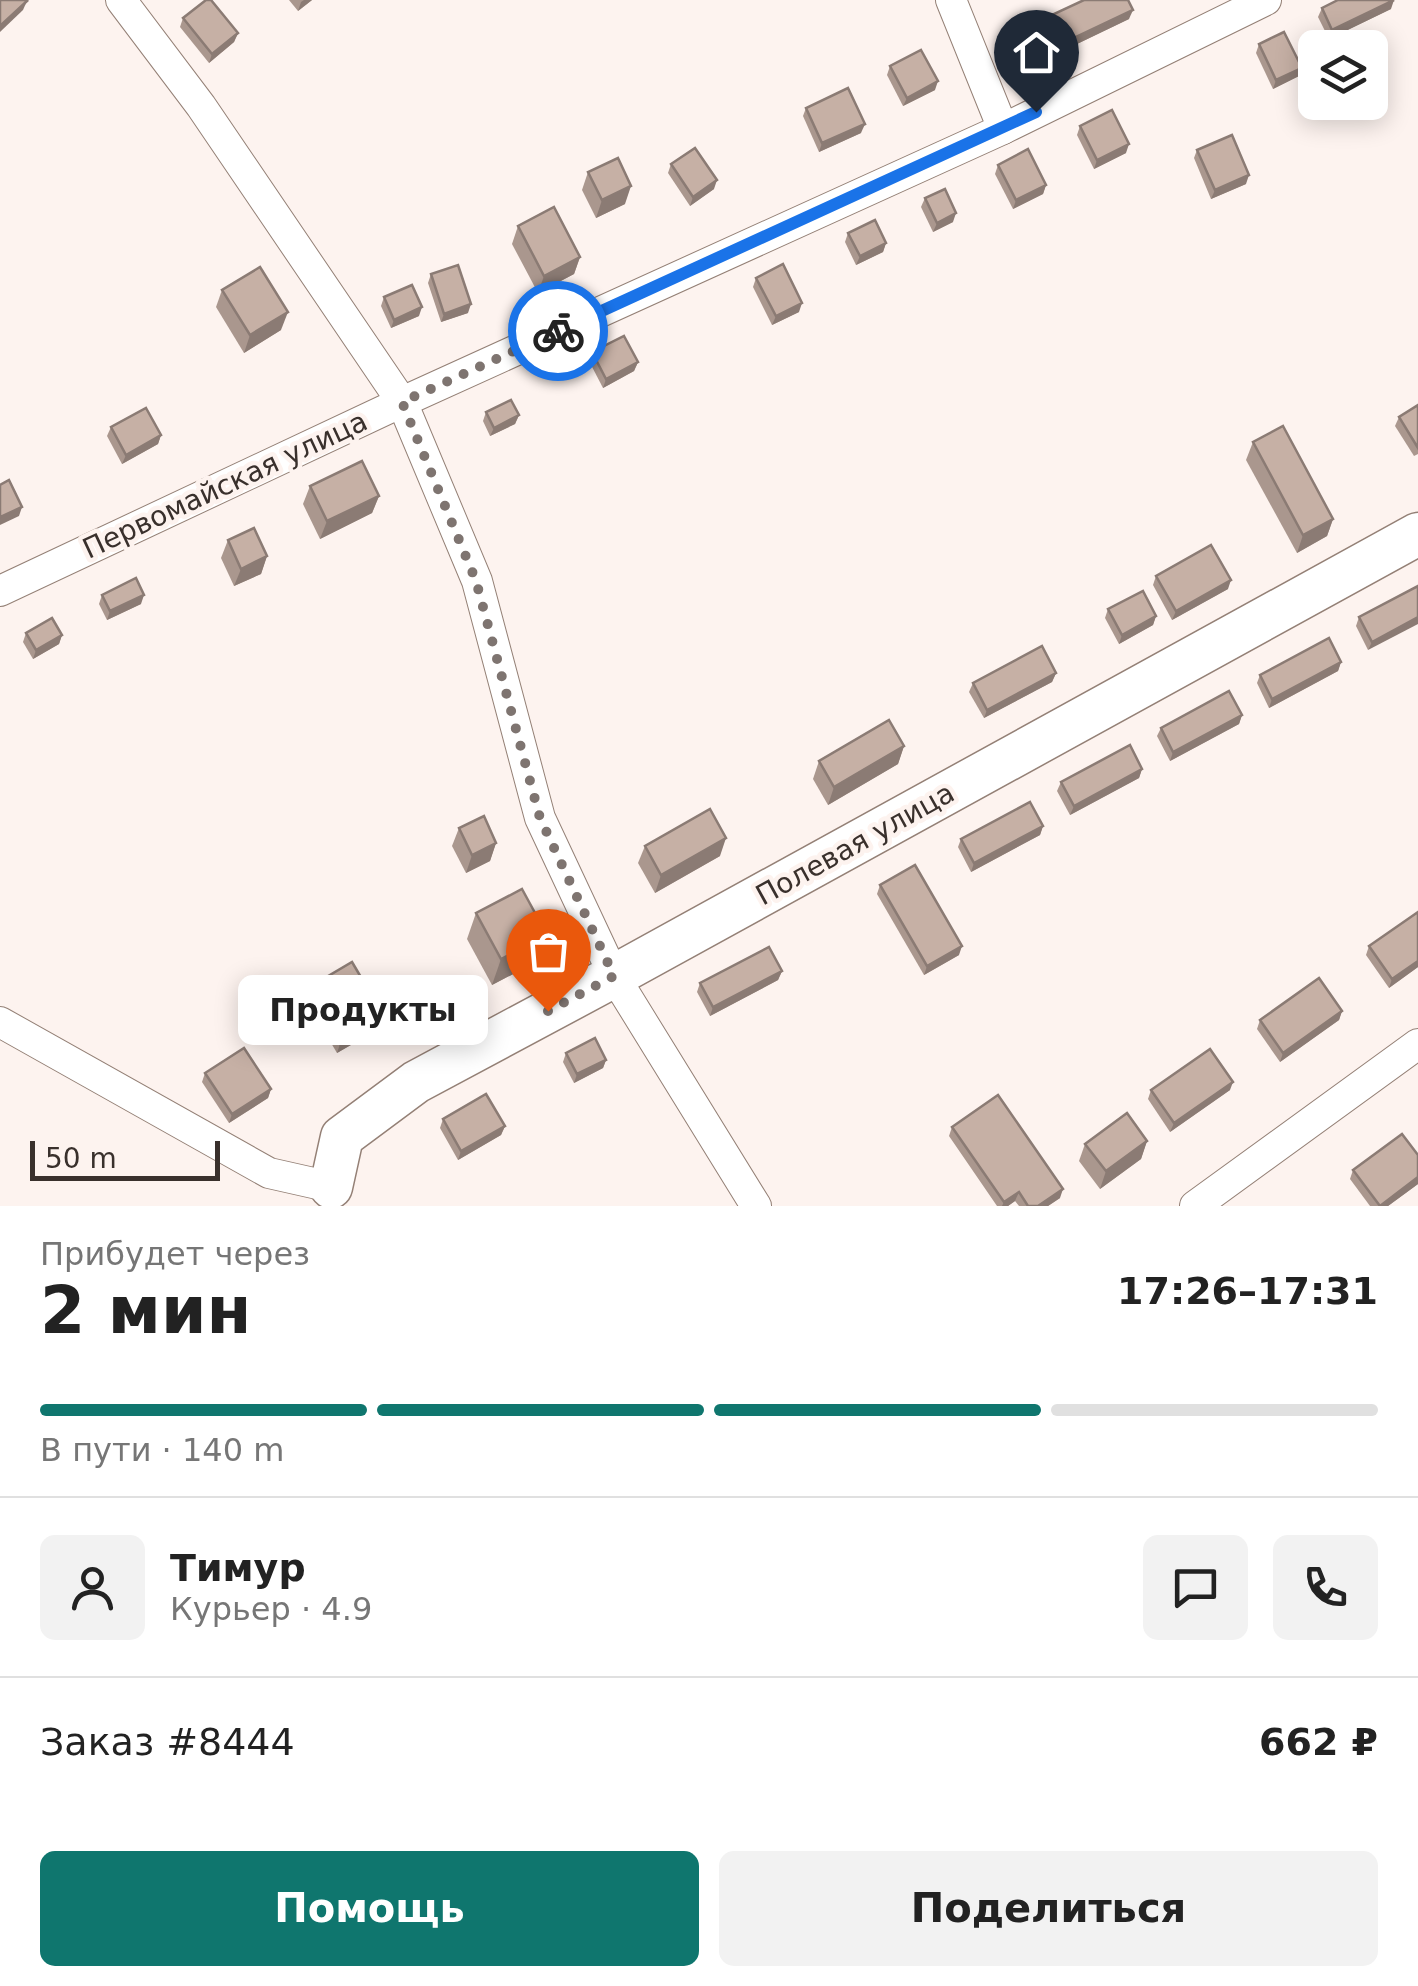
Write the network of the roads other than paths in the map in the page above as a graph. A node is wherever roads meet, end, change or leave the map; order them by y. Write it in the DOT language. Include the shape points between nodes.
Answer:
graph roads {
  1 [pos="121,0"];
  2 [pos="951,0"];
  3 [pos="1266,0"];
  4 [pos="1003,129"];
  5 [pos="402,402"];
  6 [pos="1418,534"];
  7 [pos="0,592"];
  8 [pos="614,976"];
  9 [pos="0,1022"];
  10 [pos="1418,1044"];
  11 [pos="331,1200"];
  12 [pos="756,1206"];
  13 [pos="1195,1206"];
  1 -- 5 [label="street"];
  2 -- 4 [label="street"];
  3 -- 4 [label="street, Первомайская улица"];
  4 -- 5 [label="street, Первомайская улица"];
  5 -- 7 [label="street, Первомайская улица"];
  5 -- 8 [label="street" via="476,581 540,818"];
  6 -- 8 [label="street, Полевая улица"];
  8 -- 11 [label="street, Полевая улица" via="416,1082 342,1137"];
  8 -- 12 [label="street"];
  9 -- 11 [label="street" via="269,1173"];
  10 -- 13 [label="street"];
}
